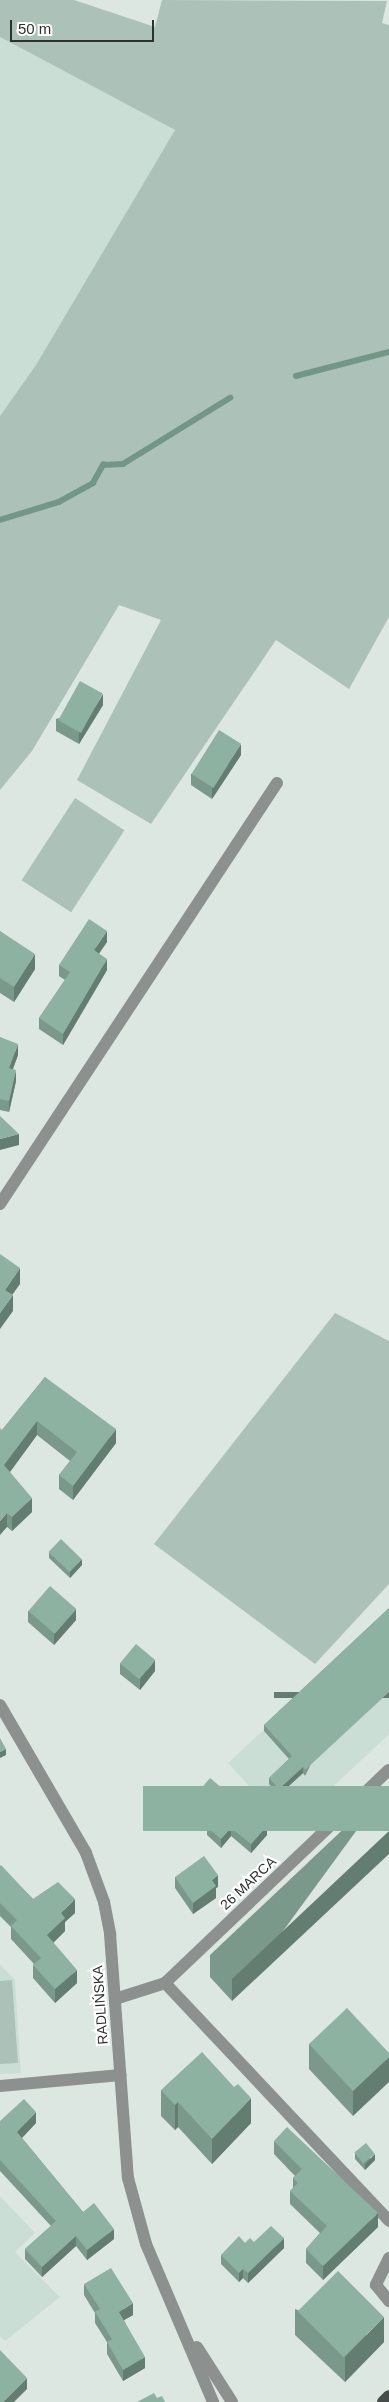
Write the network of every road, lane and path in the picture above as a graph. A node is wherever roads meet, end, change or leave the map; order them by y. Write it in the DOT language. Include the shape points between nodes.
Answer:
graph roads {
  1 [pos="277,783"];
  2 [pos="0,1204"];
  3 [pos="0,1705"];
  4 [pos="389,1770"];
  5 [pos="165,1983"];
  6 [pos="115,1999"];
  7 [pos="121,2075"];
  8 [pos="0,2086"];
  9 [pos="389,2221"];
  10 [pos="389,2258"];
  11 [pos="389,2301"];
  12 [pos="179,2320"];
  13 [pos="389,2396"];
  14 [pos="214,2402"];
  15 [pos="232,2402"];
  16 [pos="382,2402"];
  1 -- 2 [label="street"];
  3 -- 6 [label="street, RADLIŃSKA" via="86,1853 108,1926"];
  4 -- 5 [label="street, 26 MARCA"];
  5 -- 6 [label="street, 26 MARCA"];
  5 -- 9 [label="street"];
  6 -- 7 [label="street, RADLIŃSKA"];
  7 -- 8 [label="street"];
  7 -- 12 [label="street, RADLIŃSKA" via="128,2178 134,2207"];
  10 -- 11 [label="street" via="376,2285"];
  12 -- 14 [label="street, RADLIŃSKA"];
  12 -- 15 [label="street, RADLIŃSKA"];
  13 -- 16 [label="main road"];
}
